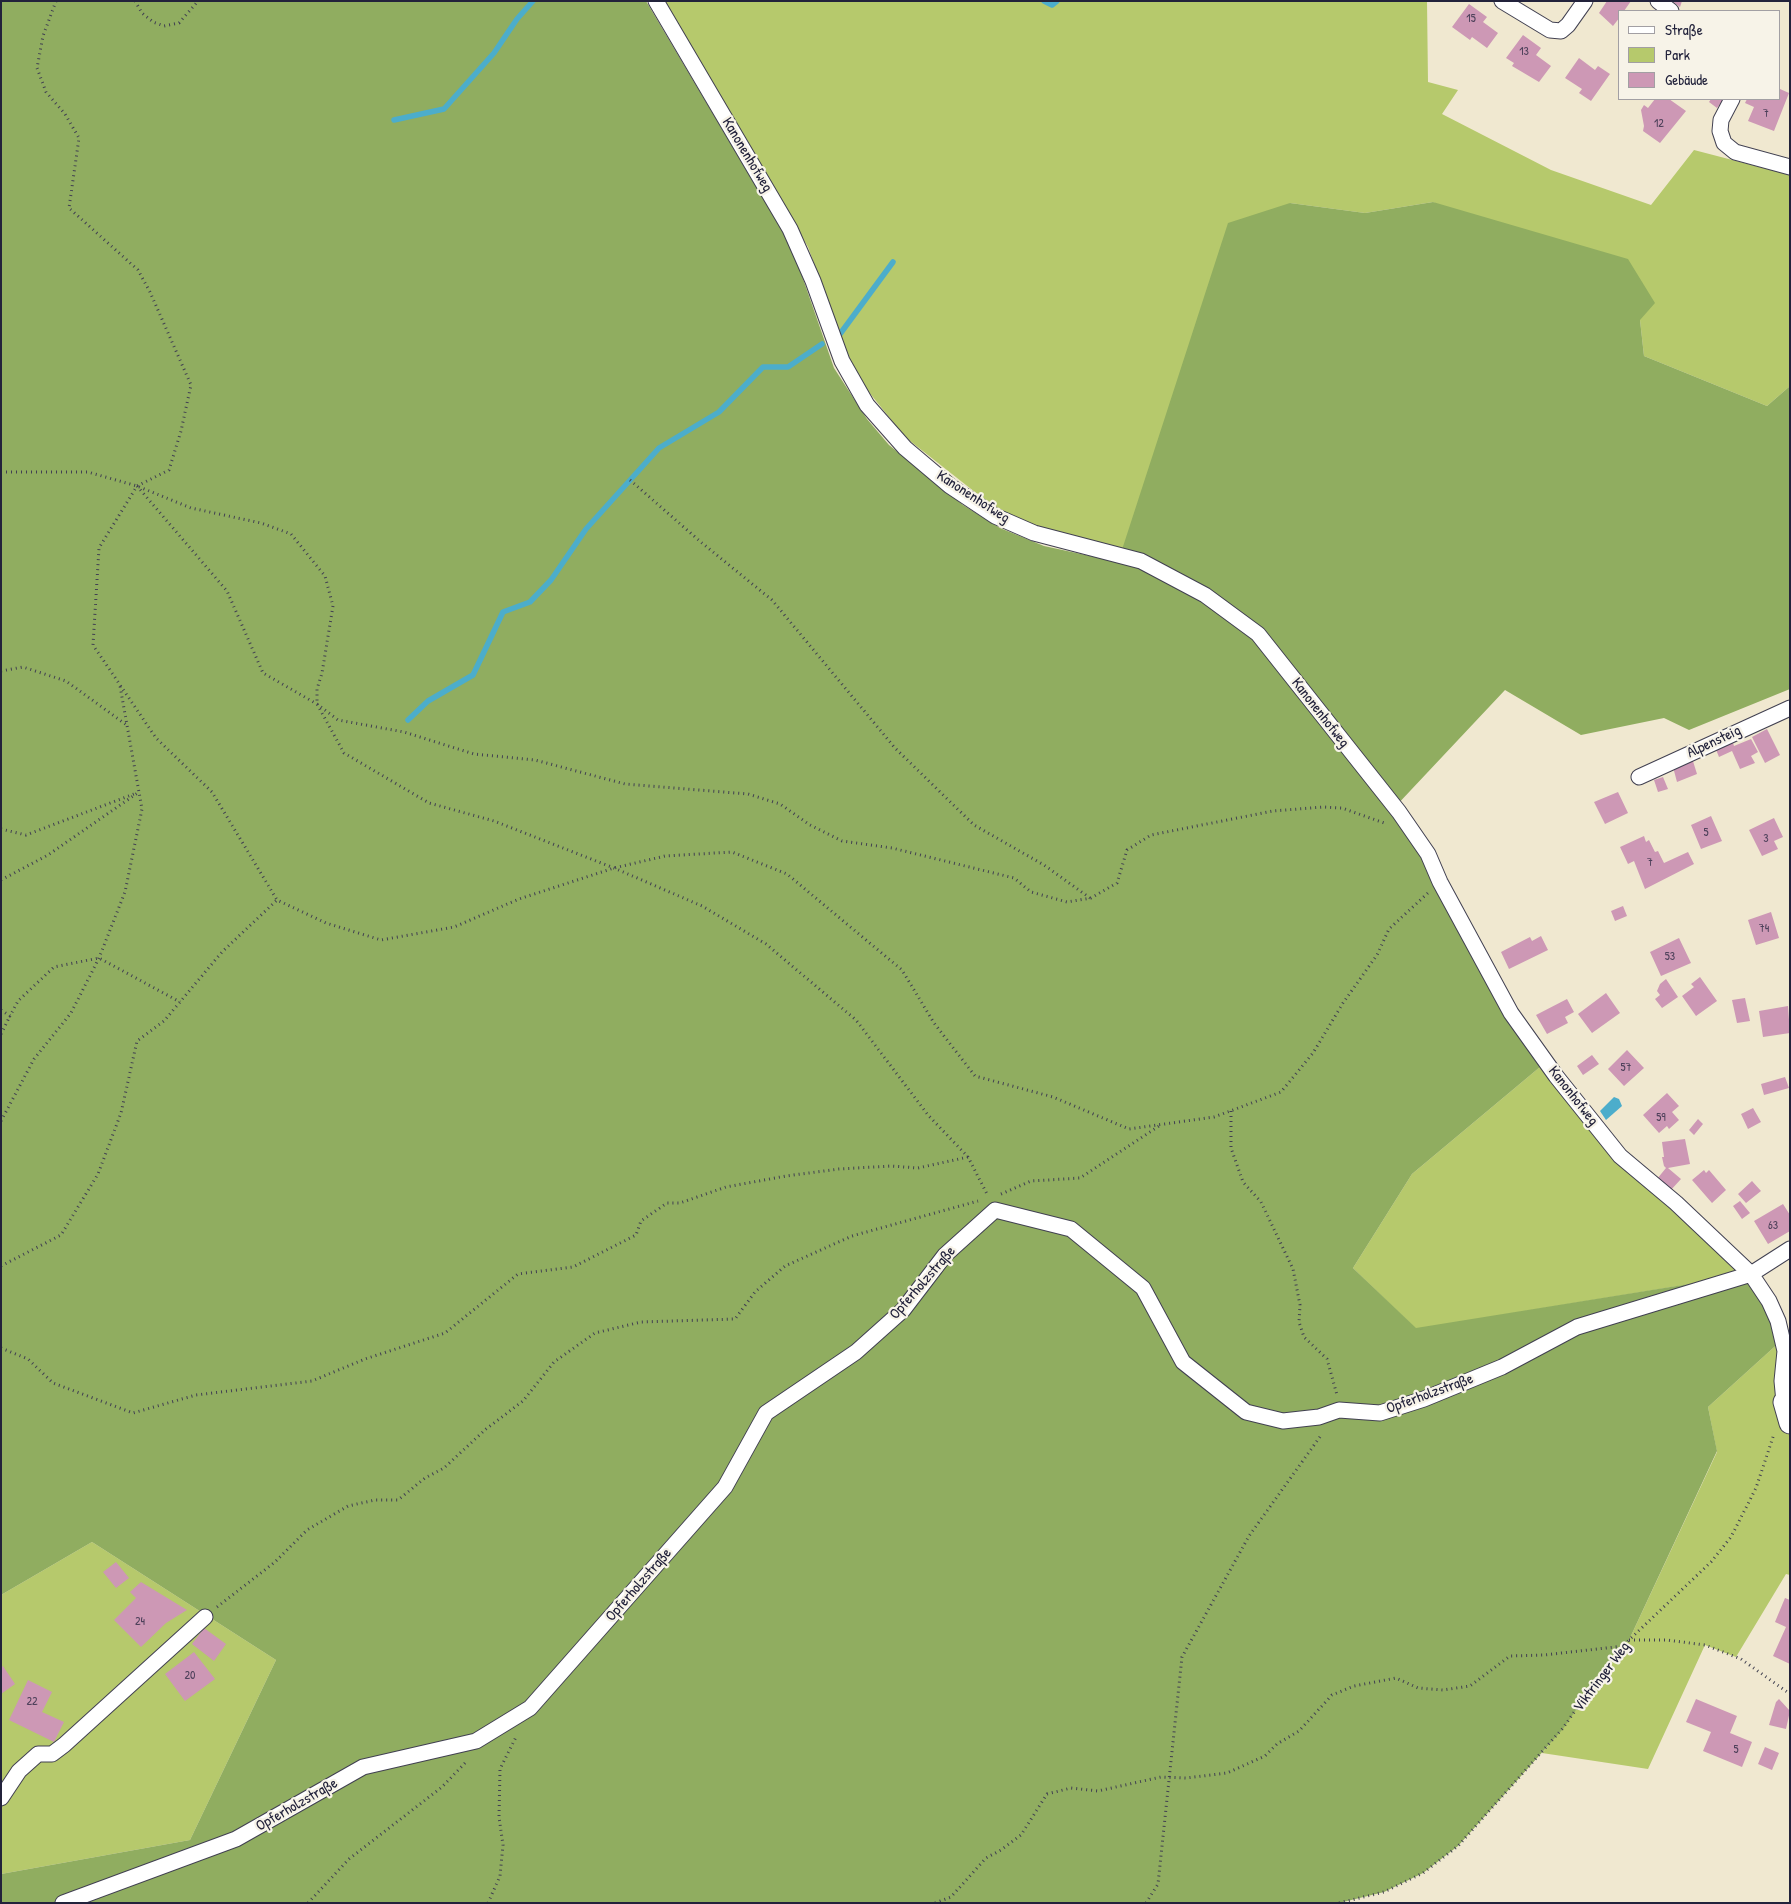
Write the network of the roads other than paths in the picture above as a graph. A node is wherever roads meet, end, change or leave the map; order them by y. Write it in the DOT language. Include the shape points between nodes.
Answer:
graph roads {
  1 [pos="656,1"];
  2 [pos="1502,1"];
  3 [pos="1585,1"];
  4 [pos="1658,1"];
  5 [pos="1671,10"];
  6 [pos="1731,100"];
  7 [pos="1790,167"];
  8 [pos="1790,708"];
  9 [pos="1639,777"];
  10 [pos="1440,882"];
  11 [pos="1790,1249"];
  12 [pos="1751,1274"];
  13 [pos="1787,1348"];
  14 [pos="1784,1402"];
  15 [pos="1790,1422"];
  16 [pos="205,1617"];
  17 [pos="1,1798"];
  18 [pos="63,1903"];
  1 -- 10 [label="street, Kanonenhofweg" via="790,230 842,360 867,405 905,448 950,486 995,516 1034,533 1141,561 1205,595 1258,634 1399,812 1428,854"];
  2 -- 3 [label="street" via="1550,30 1560,31 1568,26"];
  4 -- 5 [label="street"];
  6 -- 7 [label="street" via="1721,120 1724,144 1735,152"];
  8 -- 9 [label="street, Alpensteig"];
  10 -- 12 [label="street, Kanonhofweg" via="1511,1013 1556,1076 1620,1156 1676,1203"];
  11 -- 12 [label="street"];
  12 -- 13 [label="street, Kanonhofweg" via="1769,1301"];
  12 -- 18 [label="street, Opferholzstraße" via="1577,1327 1502,1367 1380,1413 1339,1410 1319,1417 1283,1421 1246,1412 1183,1362 1142,1288 1071,1229 995,1210 945,1255 903,1310 856,1352 766,1413 725,1487 530,1708 476,1741 362,1767 236,1839"];
  13 -- 14 [label="street, Kanonhofweg" via="1782,1381"];
  14 -- 15 [label="street"];
  16 -- 17 [label="street" via="64,1745 52,1754 38,1754 19,1771"];
}
